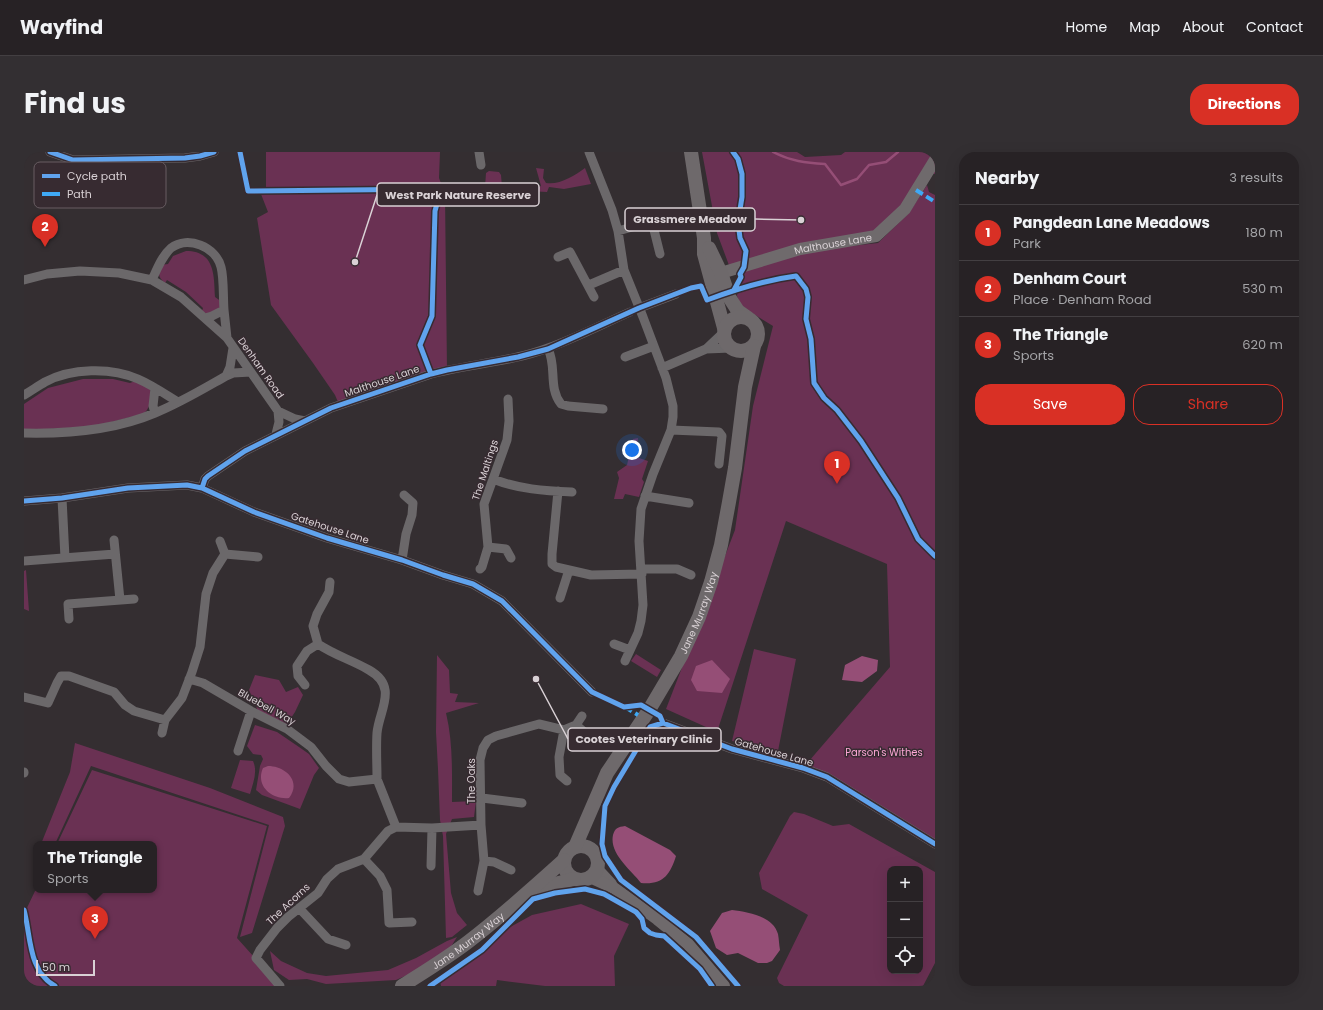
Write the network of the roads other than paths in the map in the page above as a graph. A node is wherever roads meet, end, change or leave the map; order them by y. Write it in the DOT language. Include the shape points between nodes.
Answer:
graph roads {
  1 [pos="50,152"];
  2 [pos="214,152"];
  3 [pos="479,152"];
  4 [pos="589,152"];
  5 [pos="691,152"];
  6 [pos="935,160"];
  7 [pos="481,165"];
  8 [pos="664,218"];
  9 [pos="652,222"];
  10 [pos="618,231"];
  11 [pos="704,238"];
  12 [pos="660,254"];
  13 [pos="558,257"];
  14 [pos="624,270"];
  15 [pos="721,273"];
  16 [pos="24,280"];
  17 [pos="152,280"];
  18 [pos="589,285"];
  19 [pos="676,294"];
  20 [pos="594,297"];
  21 [pos="224,310"];
  22 [pos="634,310"];
  23 [pos="205,318"];
  24 [pos="748,318"];
  25 [pos="724,330"];
  26 [pos="227,338"];
  27 [pos="654,346"];
  28 [pos="754,346"];
  29 [pos="233,348"];
  30 [pos="548,349"];
  31 [pos="706,349"];
  32 [pos="733,349"];
  33 [pos="624,357"];
  34 [pos="662,368"];
  35 [pos="251,372"];
  36 [pos="226,376"];
  37 [pos="745,387"];
  38 [pos="155,388"];
  39 [pos="24,396"];
  40 [pos="508,399"];
  41 [pos="178,402"];
  42 [pos="603,409"];
  43 [pos="278,411"];
  44 [pos="155,414"];
  45 [pos="305,421"];
  46 [pos="671,430"];
  47 [pos="24,433"];
  48 [pos="276,434"];
  49 [pos="719,464"];
  50 [pos="493,479"];
  51 [pos="202,488"];
  52 [pos="558,491"];
  53 [pos="572,492"];
  54 [pos="404,495"];
  55 [pos="645,496"];
  56 [pos="62,498"];
  57 [pos="24,501"];
  58 [pos="689,503"];
  59 [pos="114,540"];
  60 [pos="220,541"];
  61 [pos="488,547"];
  62 [pos="115,554"];
  63 [pos="224,554"];
  64 [pos="258,557"];
  65 [pos="65,558"];
  66 [pos="511,558"];
  67 [pos="402,560"];
  68 [pos="24,561"];
  69 [pos="480,569"];
  70 [pos="568,570"];
  71 [pos="642,572"];
  72 [pos="691,576"];
  73 [pos="330,582"];
  74 [pos="560,598"];
  75 [pos="134,599"];
  76 [pos="120,600"];
  77 [pos="70,618"];
  78 [pos="318,644"];
  79 [pos="614,644"];
  80 [pos="630,650"];
  81 [pos="624,661"];
  82 [pos="189,679"];
  83 [pos="305,685"];
  84 [pos="592,692"];
  85 [pos="24,697"];
  86 [pos="251,711"];
  87 [pos="582,716"];
  88 [pos="165,720"];
  89 [pos="663,723"];
  90 [pos="576,725"];
  91 [pos="564,730"];
  92 [pos="162,733"];
  93 [pos="597,743"];
  94 [pos="238,751"];
  95 [pos="377,779"];
  96 [pos="566,781"];
  97 [pos="482,798"];
  98 [pos="522,803"];
  99 [pos="589,814"];
  100 [pos="481,825"];
  101 [pos="396,827"];
  102 [pos="432,828"];
  103 [pos="935,844"];
  104 [pos="575,847"];
  105 [pos="591,850"];
  106 [pos="364,858"];
  107 [pos="564,860"];
  108 [pos="484,861"];
  109 [pos="431,866"];
  110 [pos="511,870"];
  111 [pos="594,873"];
  112 [pos="574,879"];
  113 [pos="478,891"];
  114 [pos="530,891"];
  115 [pos="299,908"];
  116 [pos="412,922"];
  117 [pos="346,945"];
  118 [pos="280,986"];
  119 [pos="402,986"];
  120 [pos="724,986"];
  1 -- 2 [label="street" via="73,160 185,158"];
  3 -- 7 [label="street"];
  4 -- 10 [label="street"];
  5 -- 11 [label="main road"];
  6 -- 15 [label="street, Malthouse Lane" via="905,209 876,236 800,250"];
  8 -- 9 [label="street"];
  9 -- 10 [label="street"];
  9 -- 12 [label="street"];
  10 -- 14 [label="street"];
  11 -- 15 [label="main road"];
  11 -- 25 [label="main road" via="704,254"];
  13 -- 18 [label="street" via="570,252"];
  14 -- 18 [label="street"];
  14 -- 22 [label="street"];
  15 -- 24 [label="main road" via="729,297 738,311"];
  16 -- 17 [label="street, Denham Road" via="47,274 80,271 119,273"];
  17 -- 21 [label="street, Denham Road" via="162,259 171,248 180,244 200,244 210,250 221,266"];
  17 -- 23 [label="street, Denham Road" via="181,297"];
  18 -- 20 [label="street"];
  19 -- 22 [label="street, Malthouse Lane"];
  21 -- 23 [label="street"];
  21 -- 26 [label="street, Denham Road"];
  22 -- 27 [label="street"];
  22 -- 30 [label="street, Malthouse Lane"];
  23 -- 26 [label="street, Denham Road"];
  24 -- 25 [label="main road" via="734,318"];
  24 -- 28 [label="main road" via="758,331"];
  25 -- 31 [label="street"];
  25 -- 32 [label="main road" via="725,341"];
  26 -- 29 [label="street, Denham Road"];
  27 -- 33 [label="street"];
  27 -- 34 [label="street"];
  28 -- 32 [label="main road" via="746,351"];
  28 -- 37 [label="main road, Jane Murray Way"];
  29 -- 35 [label="street, Denham Road"];
  29 -- 36 [label="street"];
  30 -- 42 [label="street" via="552,356 554,392 562,404"];
  30 -- 45 [label="street, Malthouse Lane" via="431,374 331,408"];
  31 -- 32 [label="street"];
  31 -- 34 [label="street"];
  32 -- 37 [label="main road"];
  34 -- 46 [label="street" via="673,406"];
  35 -- 36 [label="street" via="233,372"];
  35 -- 43 [label="street, Denham Road"];
  36 -- 41 [label="street"];
  37 -- 99 [label="main road, Jane Murray Way" via="735,468 721,545 699,616 677,662 649,710 607,773"];
  38 -- 39 [label="street" via="137,378 117,373 79,372 45,382"];
  38 -- 41 [label="street"];
  38 -- 44 [label="street"];
  40 -- 50 [label="street, The Maltings" via="508,432"];
  41 -- 44 [label="street"];
  43 -- 45 [label="street, Denham Road"];
  43 -- 48 [label="street, Denham Road"];
  44 -- 47 [label="street" via="97,429"];
  45 -- 48 [label="street, Malthouse Lane"];
  46 -- 49 [label="street" via="719,432 722,436"];
  46 -- 55 [label="street"];
  48 -- 51 [label="street, Malthouse Lane" via="245,450 208,476"];
  50 -- 52 [label="street" via="516,486"];
  50 -- 61 [label="street, The Maltings" via="484,504"];
  51 -- 56 [label="street, Gatehouse Lane" via="182,485 128,488"];
  51 -- 67 [label="street, Gatehouse Lane" via="254,512"];
  52 -- 53 [label="street"];
  52 -- 70 [label="street" via="552,564"];
  54 -- 67 [label="street" via="413,503"];
  55 -- 58 [label="street"];
  55 -- 71 [label="street" via="639,530"];
  56 -- 57 [label="street, Gatehouse Lane"];
  56 -- 65 [label="street"];
  59 -- 62 [label="street"];
  60 -- 63 [label="street"];
  61 -- 66 [label="street" via="506,549"];
  61 -- 69 [label="street, The Maltings"];
  62 -- 65 [label="street"];
  62 -- 76 [label="street"];
  63 -- 64 [label="street"];
  63 -- 82 [label="street" via="213,573 206,594 200,647"];
  65 -- 68 [label="street"];
  67 -- 84 [label="street, Gatehouse Lane" via="473,584 502,601"];
  70 -- 71 [label="street" via="592,575"];
  70 -- 74 [label="street"];
  71 -- 72 [label="street" via="677,569"];
  71 -- 80 [label="street" via="644,605 638,633"];
  73 -- 78 [label="street" via="329,592 313,626"];
  75 -- 76 [label="street"];
  76 -- 77 [label="street" via="68,604"];
  78 -- 83 [label="street" via="307,651 297,666 298,676"];
  78 -- 95 [label="street" via="369,670 384,685 386,698 377,732"];
  79 -- 80 [label="street"];
  80 -- 81 [label="street"];
  82 -- 86 [label="street, Bluebell Way" via="202,683"];
  82 -- 88 [label="street" via="182,698"];
  85 -- 88 [label="street" via="48,708 61,676 69,676 114,692 134,711"];
  86 -- 94 [label="street"];
  86 -- 95 [label="street, Bluebell Way" via="287,729 310,747 339,779 349,782"];
  87 -- 90 [label="street"];
  88 -- 92 [label="street"];
  89 -- 103 [label="street, Gatehouse Lane" via="732,749 827,777"];
  90 -- 91 [label="street"];
  90 -- 93 [label="street"];
  91 -- 96 [label="street" via="559,757 560,775"];
  91 -- 97 [label="street, The Oaks" via="539,724 488,740 480,760"];
  95 -- 101 [label="street"];
  97 -- 98 [label="street"];
  97 -- 100 [label="street, The Oaks"];
  99 -- 104 [label="main road, Jane Murray Way"];
  99 -- 105 [label="main road, Jane Murray Way"];
  100 -- 102 [label="street"];
  100 -- 108 [label="street, The Oaks"];
  101 -- 102 [label="street"];
  101 -- 106 [label="street, The Acorns" via="388,831"];
  102 -- 109 [label="street"];
  104 -- 105 [label="main road"];
  104 -- 107 [label="main road"];
  105 -- 111 [label="main road" via="597,858"];
  106 -- 115 [label="street, The Acorns" via="338,869 318,892"];
  106 -- 116 [label="street" via="380,876 387,890 389,928"];
  107 -- 112 [label="main road" via="566,871"];
  107 -- 114 [label="main road, Jane Murray Way"];
  108 -- 110 [label="street" via="494,862"];
  108 -- 113 [label="street, The Oaks"];
  111 -- 112 [label="main road" via="585,880"];
  111 -- 120 [label="street" via="688,944"];
  112 -- 114 [label="main road, Jane Murray Way"];
  114 -- 119 [label="main road, Jane Murray Way" via="467,943"];
  115 -- 117 [label="street" via="328,939"];
  115 -- 118 [label="street, The Acorns" via="277,928 256,958"];
}
